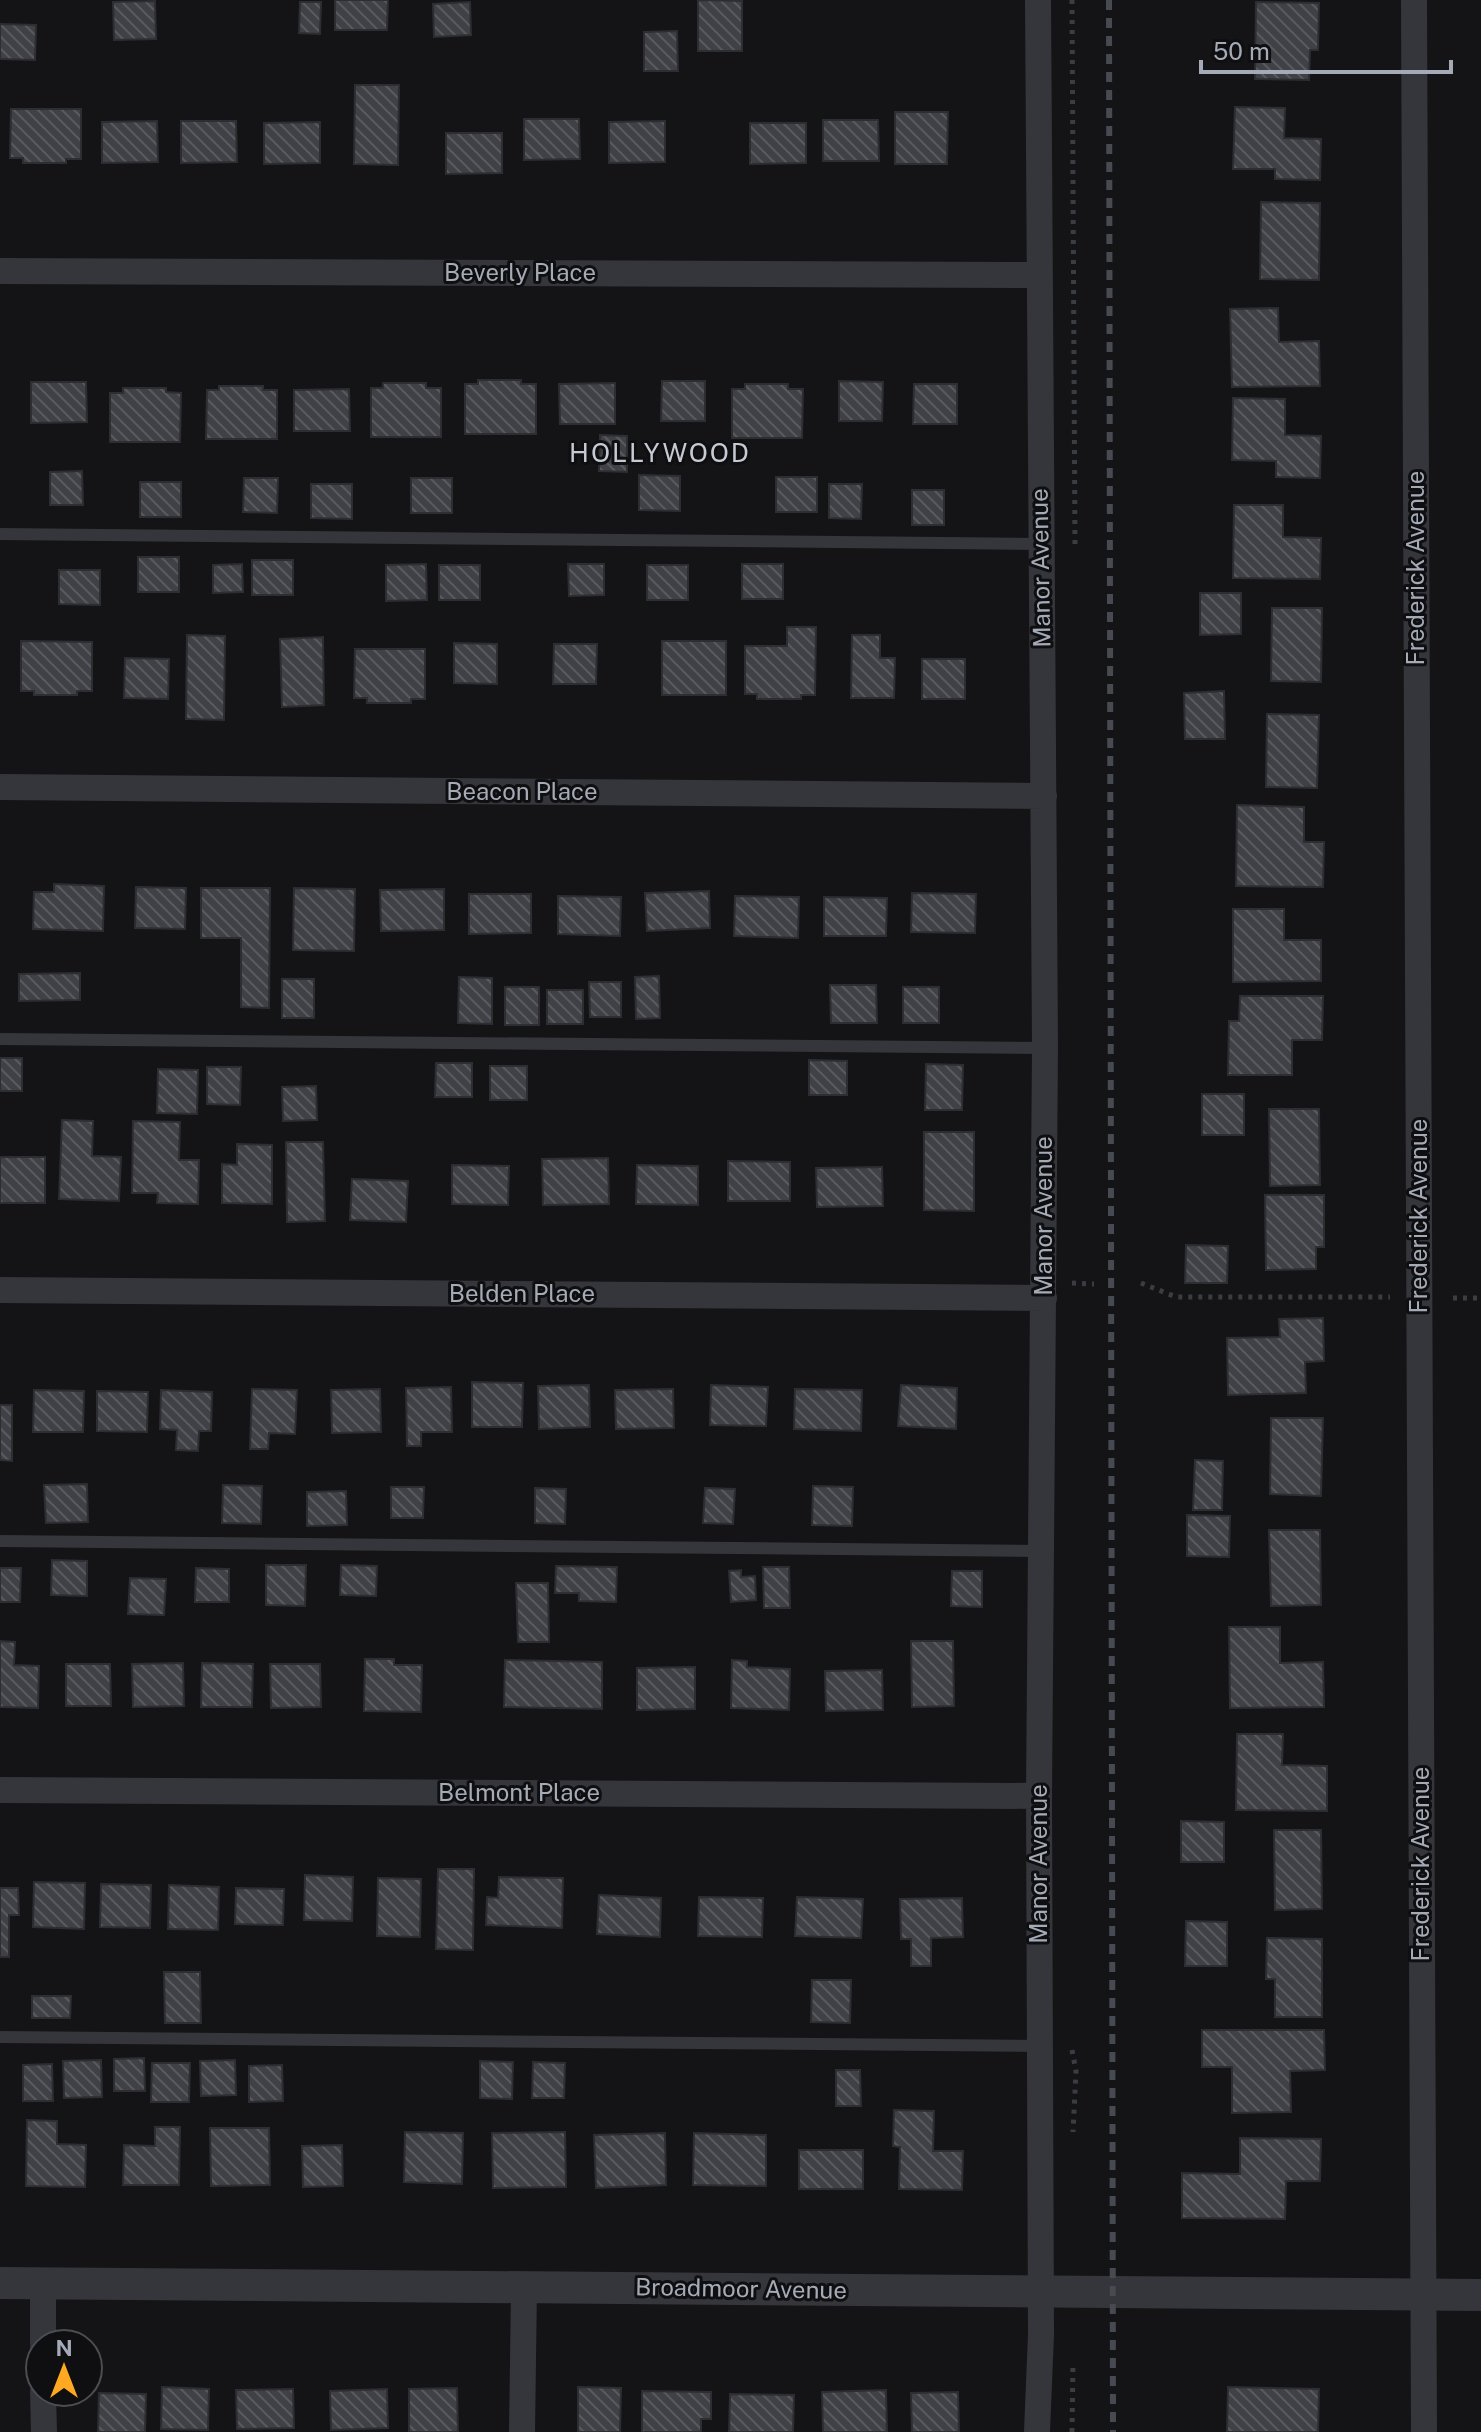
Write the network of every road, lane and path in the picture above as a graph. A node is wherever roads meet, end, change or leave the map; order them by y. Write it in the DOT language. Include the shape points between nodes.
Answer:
graph roads {
  1 [pos="1038,0"];
  2 [pos="1414,0"];
  3 [pos="0,271"];
  4 [pos="1039,275"];
  5 [pos="0,534"];
  6 [pos="1041,544"];
  7 [pos="0,787"];
  8 [pos="1044,796"];
  9 [pos="0,1039"];
  10 [pos="1045,1048"];
  11 [pos="1141,1283"];
  12 [pos="1094,1284"];
  13 [pos="0,1290"];
  14 [pos="1052,1291"];
  15 [pos="1400,1297"];
  16 [pos="1453,1298"];
  17 [pos="1481,1298"];
  18 [pos="0,1541"];
  19 [pos="1041,1551"];
  20 [pos="0,1790"];
  21 [pos="1039,1796"];
  22 [pos="0,2037"];
  23 [pos="1040,2046"];
  24 [pos="0,2283"];
  25 [pos="43,2284"];
  26 [pos="524,2287"];
  27 [pos="1041,2292"];
  28 [pos="1423,2294"];
  29 [pos="1481,2295"];
  30 [pos="43,2328"];
  31 [pos="1073,2357"];
  32 [pos="43,2408"];
  33 [pos="44,2432"];
  34 [pos="522,2432"];
  35 [pos="1037,2432"];
  36 [pos="1072,2432"];
  37 [pos="1424,2432"];
  1 -- 4 [label="street, Manor Avenue"];
  2 -- 28 [label="street, Frederick Avenue"];
  3 -- 4 [label="street, Beverly Place"];
  4 -- 6 [label="street, Manor Avenue"];
  5 -- 6 [label="lane"];
  6 -- 8 [label="street, Manor Avenue"];
  7 -- 8 [label="street, Beacon Place"];
  8 -- 10 [label="street, Manor Avenue"];
  9 -- 10 [label="lane"];
  10 -- 14 [label="street, Manor Avenue"];
  11 -- 15 [label="path" via="1176,1297"];
  12 -- 14 [label="path"];
  13 -- 14 [label="street, Belden Place"];
  14 -- 19 [label="street, Manor Avenue"];
  16 -- 17 [label="path"];
  18 -- 19 [label="lane"];
  19 -- 21 [label="street, Manor Avenue"];
  20 -- 21 [label="street, Belmont Place"];
  21 -- 23 [label="street, Manor Avenue"];
  22 -- 23 [label="lane"];
  23 -- 27 [label="street, Manor Avenue"];
  24 -- 25 [label="street, Broadmoor Avenue"];
  25 -- 26 [label="street, Broadmoor Avenue"];
  25 -- 30 [label="street"];
  26 -- 27 [label="street, Broadmoor Avenue"];
  26 -- 34 [label="street"];
  27 -- 28 [label="street, Broadmoor Avenue"];
  27 -- 35 [label="street, Manor Avenue"];
  28 -- 29 [label="street, Broadmoor Avenue"];
  28 -- 37 [label="street, Frederick Avenue"];
  31 -- 36 [label="path"];
  32 -- 33 [label="street"];
}
